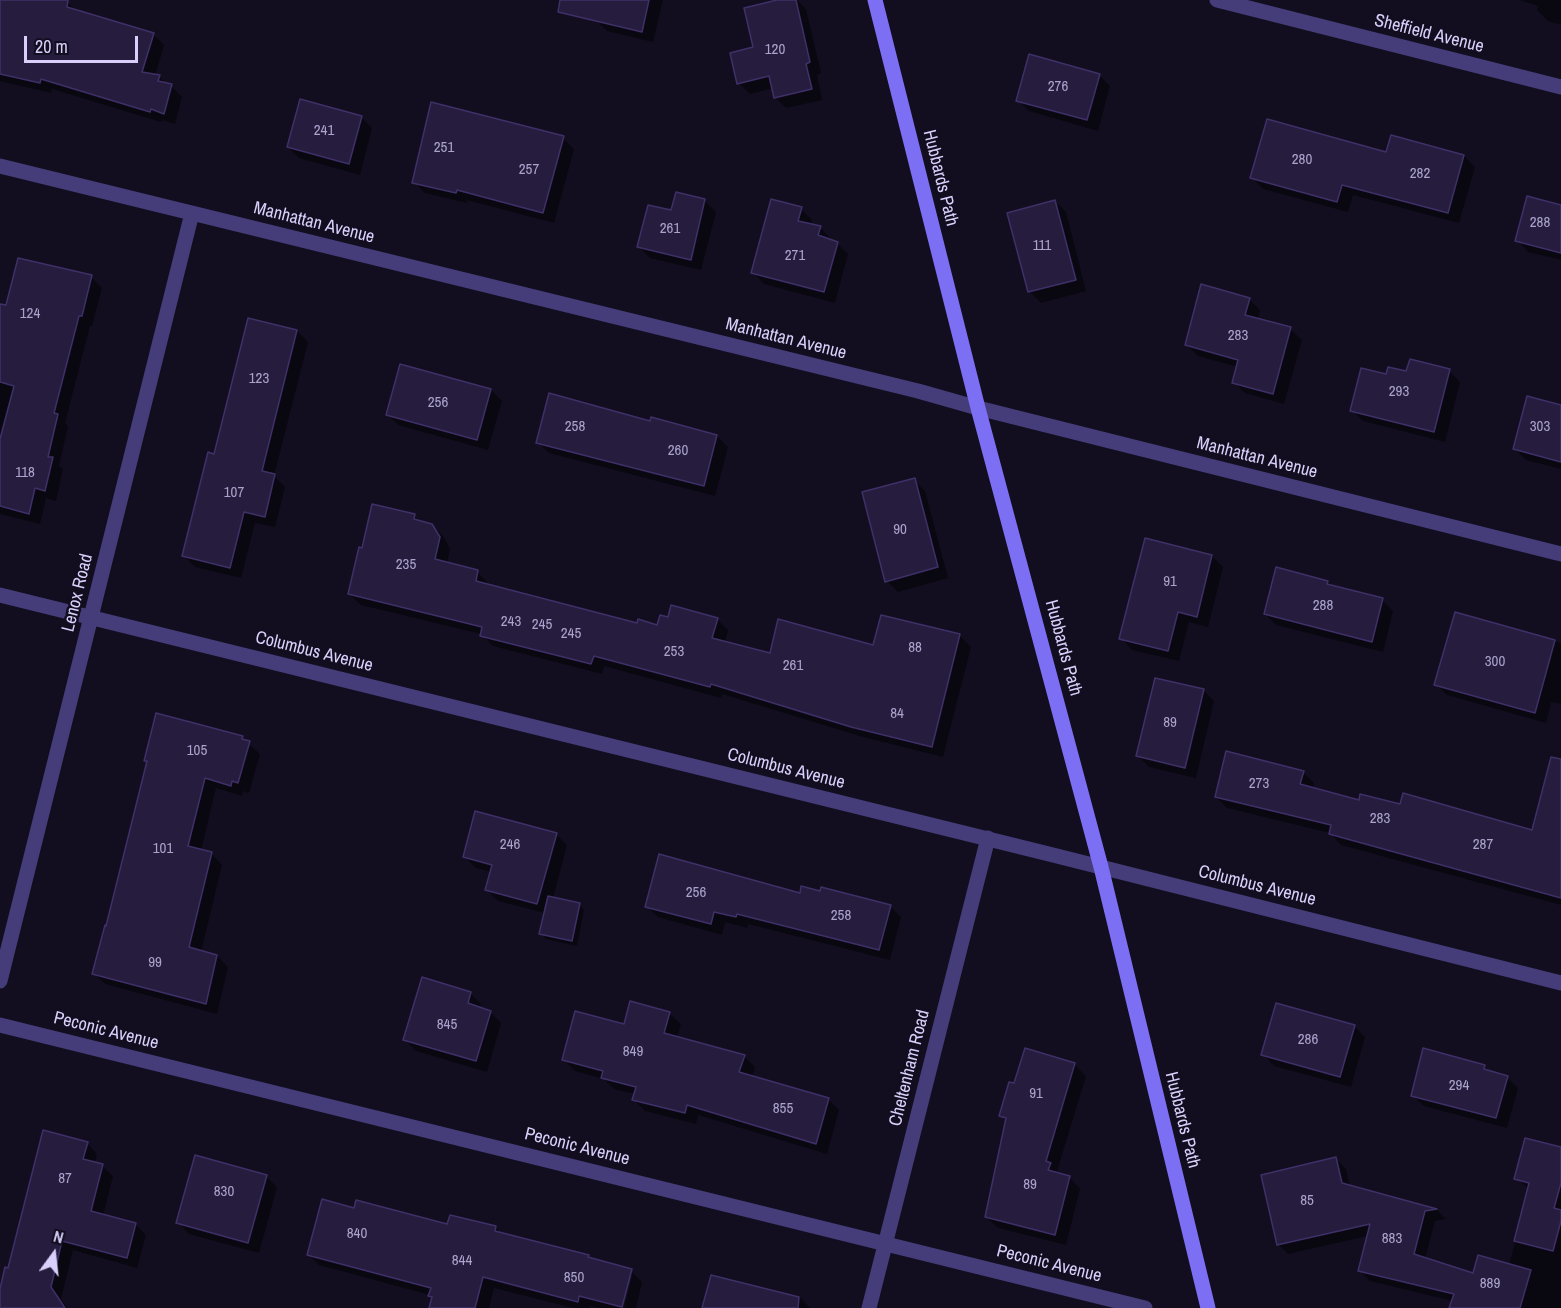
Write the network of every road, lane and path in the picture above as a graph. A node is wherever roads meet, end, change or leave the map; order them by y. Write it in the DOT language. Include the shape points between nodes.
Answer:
graph roads {
  1 [pos="875,0"];
  2 [pos="1217,0"];
  3 [pos="1561,87"];
  4 [pos="0,166"];
  5 [pos="192,213"];
  6 [pos="978,408"];
  7 [pos="1561,554"];
  8 [pos="0,595"];
  9 [pos="92,618"];
  10 [pos="988,838"];
  11 [pos="1101,867"];
  12 [pos="0,981"];
  13 [pos="1561,983"];
  14 [pos="0,1025"];
  15 [pos="885,1243"];
  16 [pos="869,1308"];
  17 [pos="1145,1308"];
  18 [pos="1208,1308"];
  1 -- 6 [label="street, Hubbards Path"];
  2 -- 3 [label="street, Sheffield Avenue"];
  4 -- 5 [label="street, Manhattan Avenue"];
  5 -- 6 [label="street, Manhattan Avenue"];
  5 -- 9 [label="street, Lenox Road"];
  6 -- 7 [label="street, Manhattan Avenue"];
  6 -- 11 [label="street, Hubbards Path"];
  8 -- 9 [label="street, Columbus Avenue"];
  9 -- 10 [label="street, Columbus Avenue"];
  9 -- 12 [label="street, Lenox Road"];
  10 -- 11 [label="street, Columbus Avenue"];
  10 -- 15 [label="street, Cheltenham Road"];
  11 -- 13 [label="street, Columbus Avenue"];
  11 -- 18 [label="street, Hubbards Path"];
  14 -- 15 [label="street, Peconic Avenue"];
  15 -- 16 [label="street, Cheltenham Road"];
  15 -- 17 [label="street, Peconic Avenue"];
}
